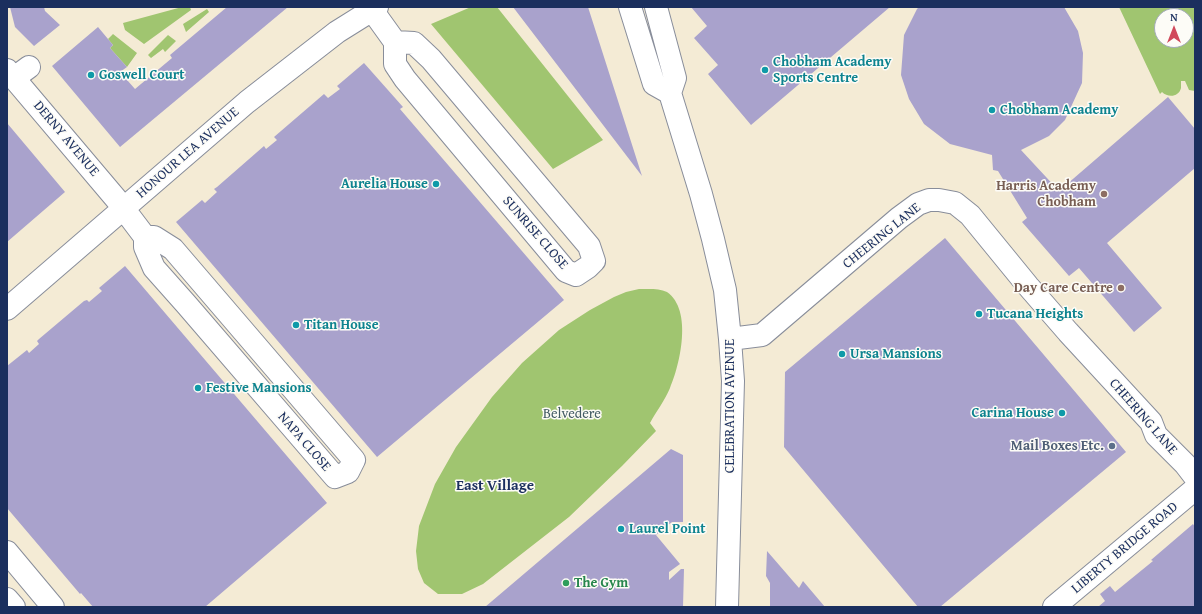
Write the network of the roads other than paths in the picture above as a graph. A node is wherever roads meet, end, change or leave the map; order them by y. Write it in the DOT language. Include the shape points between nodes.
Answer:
graph roads {
  1 [pos="630,7"];
  2 [pos="656,7"];
  3 [pos="374,9"];
  4 [pos="395,42"];
  5 [pos="17,71"];
  6 [pos="670,93"];
  7 [pos="124,209"];
  8 [pos="145,237"];
  9 [pos="7,309"];
  10 [pos="730,339"];
  11 [pos="1195,477"];
  12 [pos="1195,489"];
  13 [pos="7,552"];
  14 [pos="7,598"];
  15 [pos="14,607"];
  16 [pos="53,607"];
  17 [pos="727,607"];
  18 [pos="1054,607"];
  1 -- 6 [label="street" via="654,84"];
  2 -- 6 [label="street, CELEBRATION AVENUE" via="674,78"];
  3 -- 4 [label="street"];
  3 -- 7 [label="street, HONOUR LEA AVENUE" via="337,32 247,102"];
  4 -- 4 [label="street, SUNRISE CLOSE" via="414,43 431,59 589,246 594,261 588,267 576,275 566,271 405,79 396,64"];
  5 -- 7 [label="street, DERNY AVENUE"];
  6 -- 10 [label="street, CELEBRATION AVENUE" via="713,239 725,290"];
  7 -- 8 [label="street, NAPA CLOSE"];
  7 -- 9 [label="street, HONOUR LEA AVENUE"];
  8 -- 8 [label="street, NAPA CLOSE" via="154,237 173,249 206,287 354,460 348,472 334,477 154,268 145,247"];
  10 -- 11 [label="street, CHEERING LANE" via="762,335 918,204 929,200 955,203 970,215 1028,286 1151,422 1156,435"];
  10 -- 17 [label="street, CELEBRATION AVENUE" via="732,381"];
  12 -- 18 [label="street, LIBERTY BRIDGE ROAD"];
  13 -- 16 [label="street"];
  14 -- 15 [label="street"];
}
